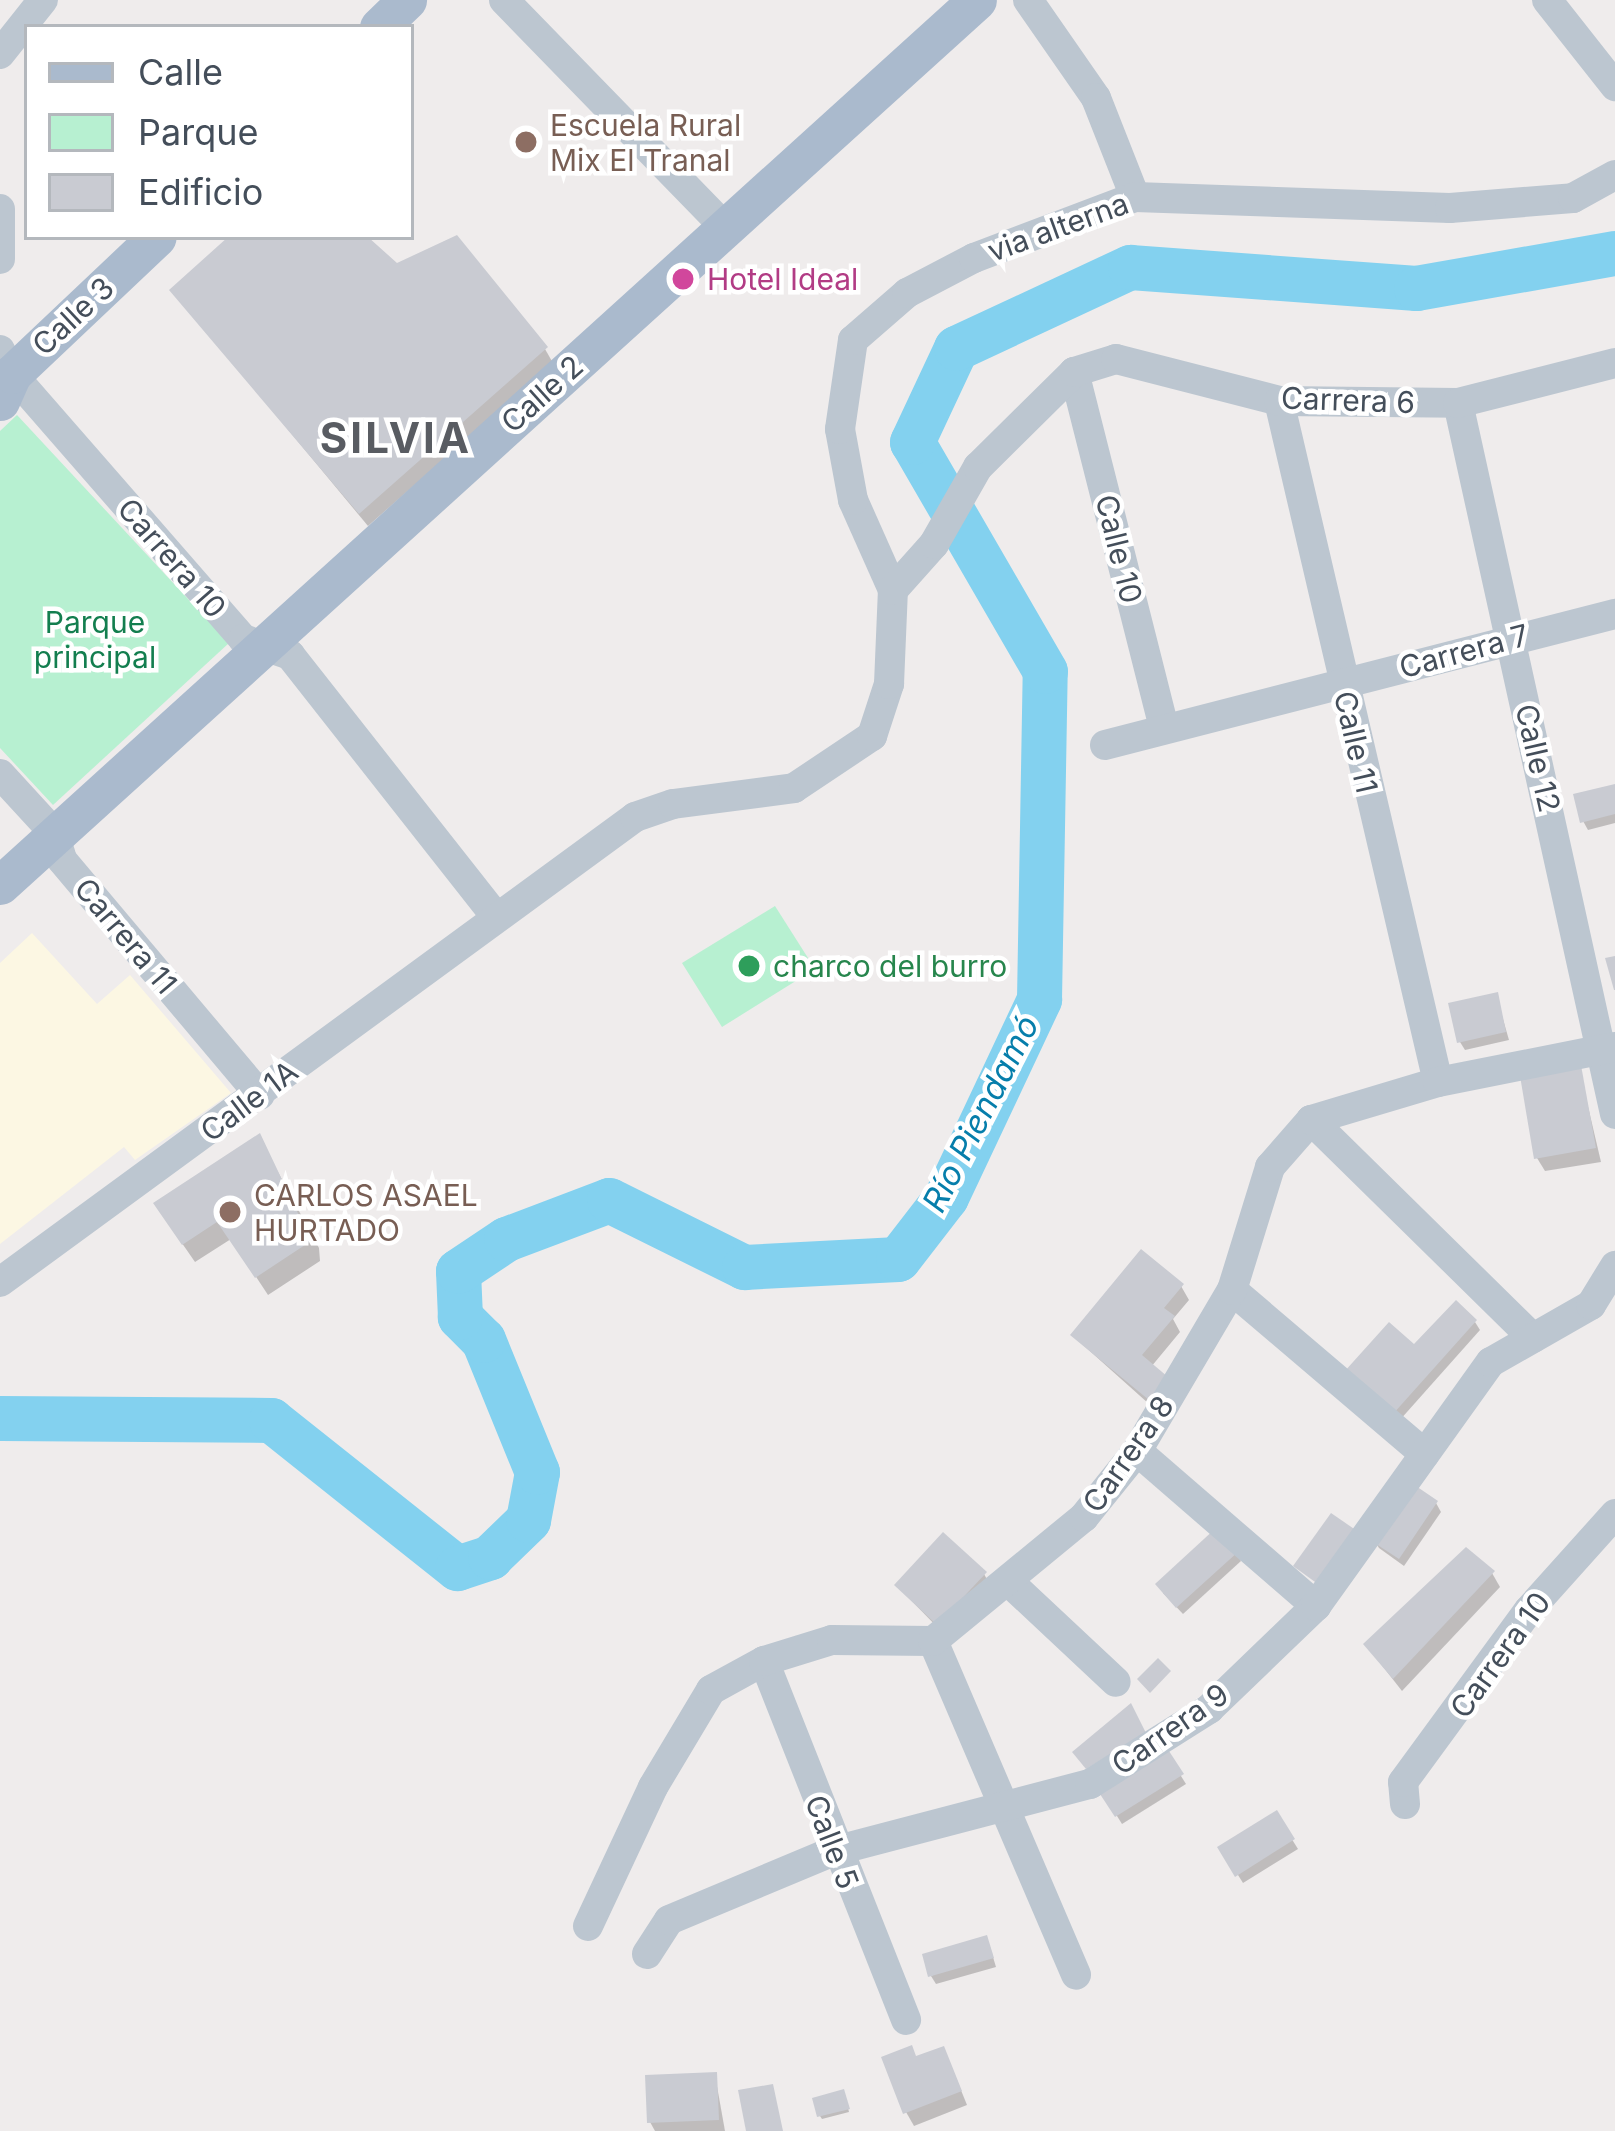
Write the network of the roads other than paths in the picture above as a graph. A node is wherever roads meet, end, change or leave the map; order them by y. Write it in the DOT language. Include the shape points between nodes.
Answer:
graph roads {
  1 [pos="43,0"];
  2 [pos="407,0"];
  3 [pos="504,0"];
  4 [pos="977,0"];
  5 [pos="1028,0"];
  6 [pos="1547,0"];
  7 [pos="382,24"];
  8 [pos="0,54"];
  9 [pos="1615,86"];
  10 [pos="1615,176"];
  11 [pos="1135,196"];
  12 [pos="0,209"];
  13 [pos="726,229"];
  14 [pos="154,240"];
  15 [pos="0,259"];
  16 [pos="1615,364"];
  17 [pos="1074,372"];
  18 [pos="4,375"];
  19 [pos="1279,401"];
  20 [pos="1458,403"];
  21 [pos="893,590"];
  22 [pos="1615,614"];
  23 [pos="1510,638"];
  24 [pos="260,645"];
  25 [pos="1342,683"];
  26 [pos="1164,727"];
  27 [pos="1105,746"];
  28 [pos="0,774"];
  29 [pos="54,833"];
  30 [pos="0,884"];
  31 [pos="494,914"];
  32 [pos="1610,1049"];
  33 [pos="1438,1082"];
  34 [pos="260,1095"];
  35 [pos="1615,1114"];
  36 [pos="1311,1120"];
  37 [pos="1615,1266"];
  38 [pos="0,1282"];
  39 [pos="1232,1290"];
  40 [pos="1533,1338"];
  41 [pos="1137,1451"];
  42 [pos="1425,1454"];
  43 [pos="1615,1514"];
  44 [pos="1009,1582"];
  45 [pos="1316,1606"];
  46 [pos="933,1641"];
  47 [pos="764,1660"];
  48 [pos="1116,1682"];
  49 [pos="1004,1804"];
  50 [pos="1405,1804"];
  51 [pos="834,1851"];
  52 [pos="588,1925"];
  53 [pos="647,1954"];
  54 [pos="1076,1975"];
  55 [pos="906,2020"];
  1 -- 8 [label="street"];
  2 -- 7 [label="main road"];
  3 -- 13 [label="street"];
  4 -- 13 [label="main road, Calle 2"];
  5 -- 11 [label="street" via="1096,98"];
  6 -- 9 [label="street"];
  10 -- 11 [label="street, via alterna" via="1573,198 1450,208"];
  11 -- 21 [label="street, via alterna" via="974,258 907,293 853,340 841,417 844,463"];
  12 -- 15 [label="street"];
  13 -- 24 [label="main road, Calle 2"];
  14 -- 18 [label="main road, Calle 3"];
  16 -- 20 [label="street, Carrera 6"];
  17 -- 19 [label="street, Carrera 6" via="1116,359"];
  17 -- 21 [label="street" via="978,467 934,544"];
  17 -- 26 [label="street, Calle 10"];
  18 -- 24 [label="street, Carrera 10" via="243,639"];
  19 -- 20 [label="street, Carrera 6"];
  19 -- 25 [label="street, Calle 11"];
  20 -- 23 [label="street, Calle 12"];
  21 -- 31 [label="street, Calle 1A" via="889,684 872,736 794,788 635,817"];
  22 -- 23 [label="street, Carrera 7"];
  23 -- 25 [label="street, Carrera 7"];
  23 -- 32 [label="street, Calle 12"];
  24 -- 29 [label="main road, Calle 2"];
  24 -- 31 [label="street, Carrera 10" via="290,655"];
  25 -- 26 [label="street, Carrera 7"];
  25 -- 33 [label="street, Calle 11"];
  26 -- 27 [label="street, Carrera 7"];
  28 -- 29 [label="street, Carrera 11"];
  29 -- 30 [label="main road, Calle 2"];
  29 -- 34 [label="street, Carrera 11" via="62,860"];
  31 -- 34 [label="street, Calle 1A"];
  32 -- 33 [label="street"];
  32 -- 35 [label="street, Calle 12"];
  33 -- 36 [label="street"];
  34 -- 38 [label="street, Calle 1A"];
  36 -- 39 [label="street, Carrera 8" via="1270,1167"];
  36 -- 40 [label="street"];
  37 -- 40 [label="street, Carrera 9" via="1591,1306"];
  39 -- 41 [label="street, Carrera 8"];
  39 -- 42 [label="street"];
  40 -- 42 [label="street, Carrera 9" via="1491,1362"];
  41 -- 44 [label="street, Carrera 8" via="1084,1517"];
  41 -- 45 [label="street"];
  42 -- 45 [label="street, Carrera 9"];
  43 -- 50 [label="street, Carrera 10" via="1529,1610 1402,1782"];
  44 -- 46 [label="street, Carrera 8"];
  44 -- 48 [label="street"];
  45 -- 49 [label="street, Carrera 9" via="1209,1709 1090,1784"];
  46 -- 47 [label="street" via="832,1640"];
  46 -- 49 [label="street"];
  47 -- 51 [label="street, Calle 5"];
  47 -- 52 [label="street" via="711,1690 653,1787"];
  49 -- 51 [label="street, Carrera 9"];
  49 -- 54 [label="street"];
  51 -- 53 [label="street, Carrera 9" via="669,1920"];
  51 -- 55 [label="street, Calle 5"];
}
